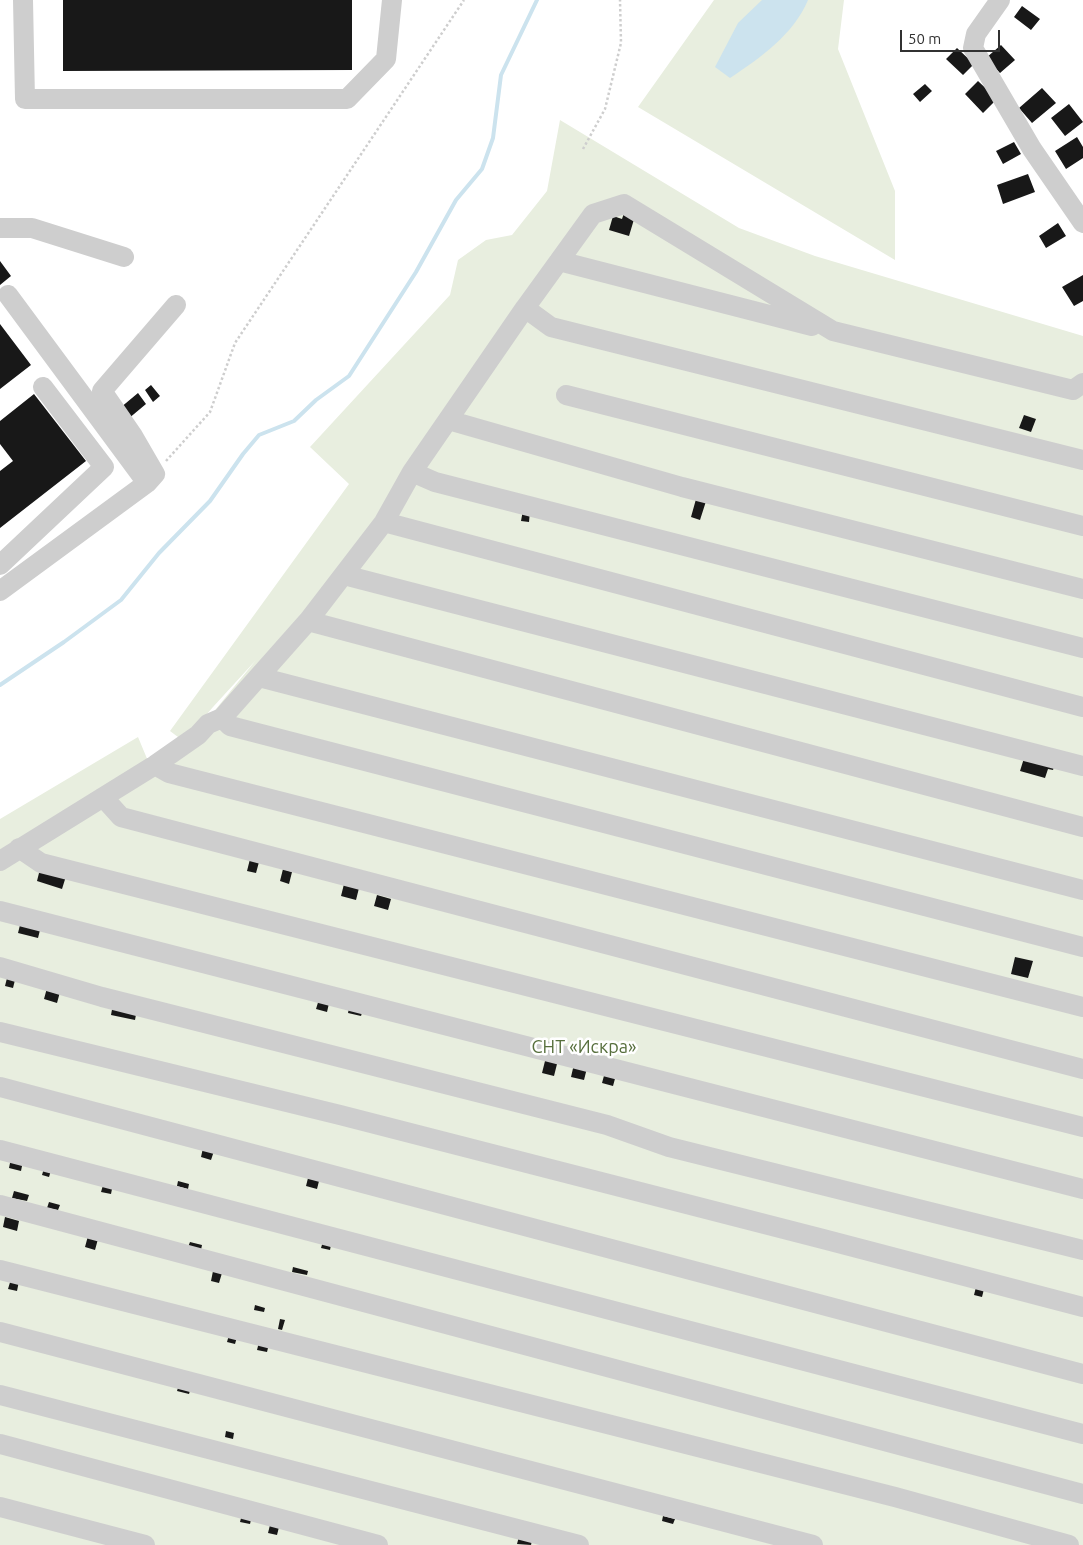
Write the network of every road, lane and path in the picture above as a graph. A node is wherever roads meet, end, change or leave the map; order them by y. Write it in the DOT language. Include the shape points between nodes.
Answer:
graph roads {
  1 [pos="23,0"];
  2 [pos="392,0"];
  3 [pos="464,0"];
  4 [pos="620,0"];
  5 [pos="1000,0"];
  6 [pos="583,149"];
  7 [pos="1083,223"];
  8 [pos="0,228"];
  9 [pos="124,257"];
  10 [pos="559,261"];
  11 [pos="8,295"];
  12 [pos="176,305"];
  13 [pos="524,308"];
  14 [pos="834,331"];
  15 [pos="43,387"];
  16 [pos="1080,390"];
  17 [pos="566,396"];
  18 [pos="448,420"];
  19 [pos="1083,460"];
  20 [pos="412,472"];
  21 [pos="151,478"];
  22 [pos="384,522"];
  23 [pos="1083,526"];
  24 [pos="0,565"];
  25 [pos="344,575"];
  26 [pos="1083,589"];
  27 [pos="0,591"];
  28 [pos="308,621"];
  29 [pos="1083,648"];
  30 [pos="259,677"];
  31 [pos="1083,707"];
  32 [pos="222,718"];
  33 [pos="156,765"];
  34 [pos="1083,766"];
  35 [pos="103,797"];
  36 [pos="1083,828"];
  37 [pos="19,848"];
  38 [pos="0,861"];
  39 [pos="1083,890"];
  40 [pos="0,911"];
  41 [pos="1083,947"];
  42 [pos="0,967"];
  43 [pos="1083,1008"];
  44 [pos="0,1032"];
  45 [pos="1083,1069"];
  46 [pos="0,1087"];
  47 [pos="1083,1128"];
  48 [pos="0,1150"];
  49 [pos="1083,1188"];
  50 [pos="0,1205"];
  51 [pos="1083,1250"];
  52 [pos="0,1270"];
  53 [pos="1083,1308"];
  54 [pos="0,1332"];
  55 [pos="1083,1374"];
  56 [pos="0,1396"];
  57 [pos="1083,1434"];
  58 [pos="0,1444"];
  59 [pos="1083,1494"];
  60 [pos="0,1507"];
  61 [pos="145,1545"];
  62 [pos="378,1545"];
  63 [pos="579,1545"];
  64 [pos="813,1545"];
  65 [pos="1069,1545"];
  1 -- 2 [label="street" via="25,99 347,99 386,59"];
  3 -- 21 [label="path" via="235,343 210,412"];
  4 -- 6 [label="path" via="621,42 606,109"];
  5 -- 7 [label="street" via="976,34 973,48 1032,149"];
  8 -- 9 [label="street" via="32,228"];
  10 -- 13 [label="street"];
  10 -- 14 [label="street"];
  10 -- 14 [label="street" via="593,214 624,204"];
  11 -- 21 [label="street"];
  12 -- 21 [label="street" via="102,390 133,436"];
  13 -- 18 [label="street"];
  13 -- 19 [label="street" via="550,327"];
  14 -- 16 [label="street"];
  15 -- 24 [label="street" via="104,467"];
  17 -- 23 [label="street"];
  18 -- 20 [label="street"];
  18 -- 26 [label="street" via="682,487"];
  20 -- 22 [label="street"];
  20 -- 29 [label="street" via="435,482"];
  21 -- 27 [label="street"];
  22 -- 25 [label="street"];
  22 -- 31 [label="street"];
  25 -- 28 [label="street"];
  25 -- 34 [label="street"];
  28 -- 30 [label="street"];
  28 -- 36 [label="street"];
  30 -- 32 [label="street"];
  30 -- 39 [label="street"];
  32 -- 33 [label="street" via="208,724"];
  32 -- 41 [label="street" via="230,726"];
  33 -- 35 [label="street"];
  33 -- 43 [label="street" via="169,773"];
  35 -- 37 [label="street"];
  35 -- 45 [label="street" via="121,817"];
  37 -- 38 [label="street"];
  37 -- 47 [label="street" via="41,863"];
  40 -- 49 [label="street"];
  42 -- 51 [label="street" via="102,997 607,1125 669,1147"];
  44 -- 53 [label="street" via="359,1120"];
  46 -- 55 [label="street"];
  48 -- 57 [label="street"];
  50 -- 59 [label="street"];
  52 -- 65 [label="street" via="866,1490"];
  54 -- 64 [label="street"];
  56 -- 63 [label="street"];
  58 -- 62 [label="street"];
  60 -- 61 [label="street"];
}
